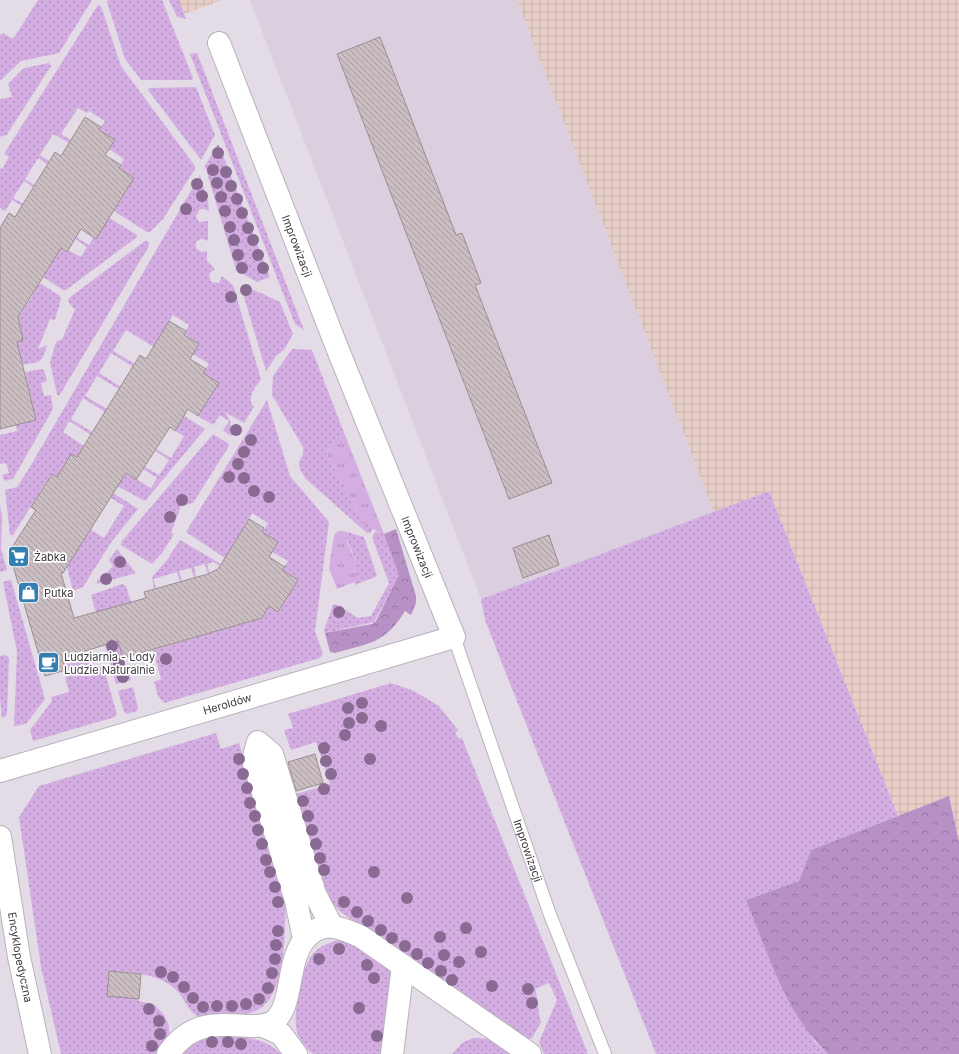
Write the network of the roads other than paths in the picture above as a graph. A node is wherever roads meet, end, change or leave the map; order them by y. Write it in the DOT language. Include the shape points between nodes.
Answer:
graph roads {
  1 [pos="218,43"];
  2 [pos="454,637"];
  3 [pos="0,771"];
  4 [pos="0,837"];
  5 [pos="305,897"];
  6 [pos="330,926"];
  7 [pos="304,939"];
  8 [pos="403,966"];
  9 [pos="263,1026"];
  10 [pos="40,1054"];
  11 [pos="168,1054"];
  12 [pos="296,1054"];
  13 [pos="392,1054"];
  14 [pos="530,1054"];
  15 [pos="605,1054"];
  1 -- 2 [label="street, Improwizacji"];
  2 -- 3 [label="street, Heroldów"];
  2 -- 15 [label="lane, Improwizacji" via="549,912"];
  4 -- 10 [label="street, Encyklopedyczna" via="19,958"];
  5 -- 5 [label="street" via="272,754 258,742 253,760"];
  5 -- 6 [label="street"];
  5 -- 7 [label="street"];
  6 -- 7 [label="street" via="316,928"];
  6 -- 8 [label="street" via="360,936"];
  7 -- 9 [label="street" via="293,964 281,1012 273,1022"];
  8 -- 13 [label="street"];
  8 -- 14 [label="street"];
  9 -- 11 [label="street" via="204,1027 185,1035"];
  9 -- 12 [label="street" via="280,1034"];
}
